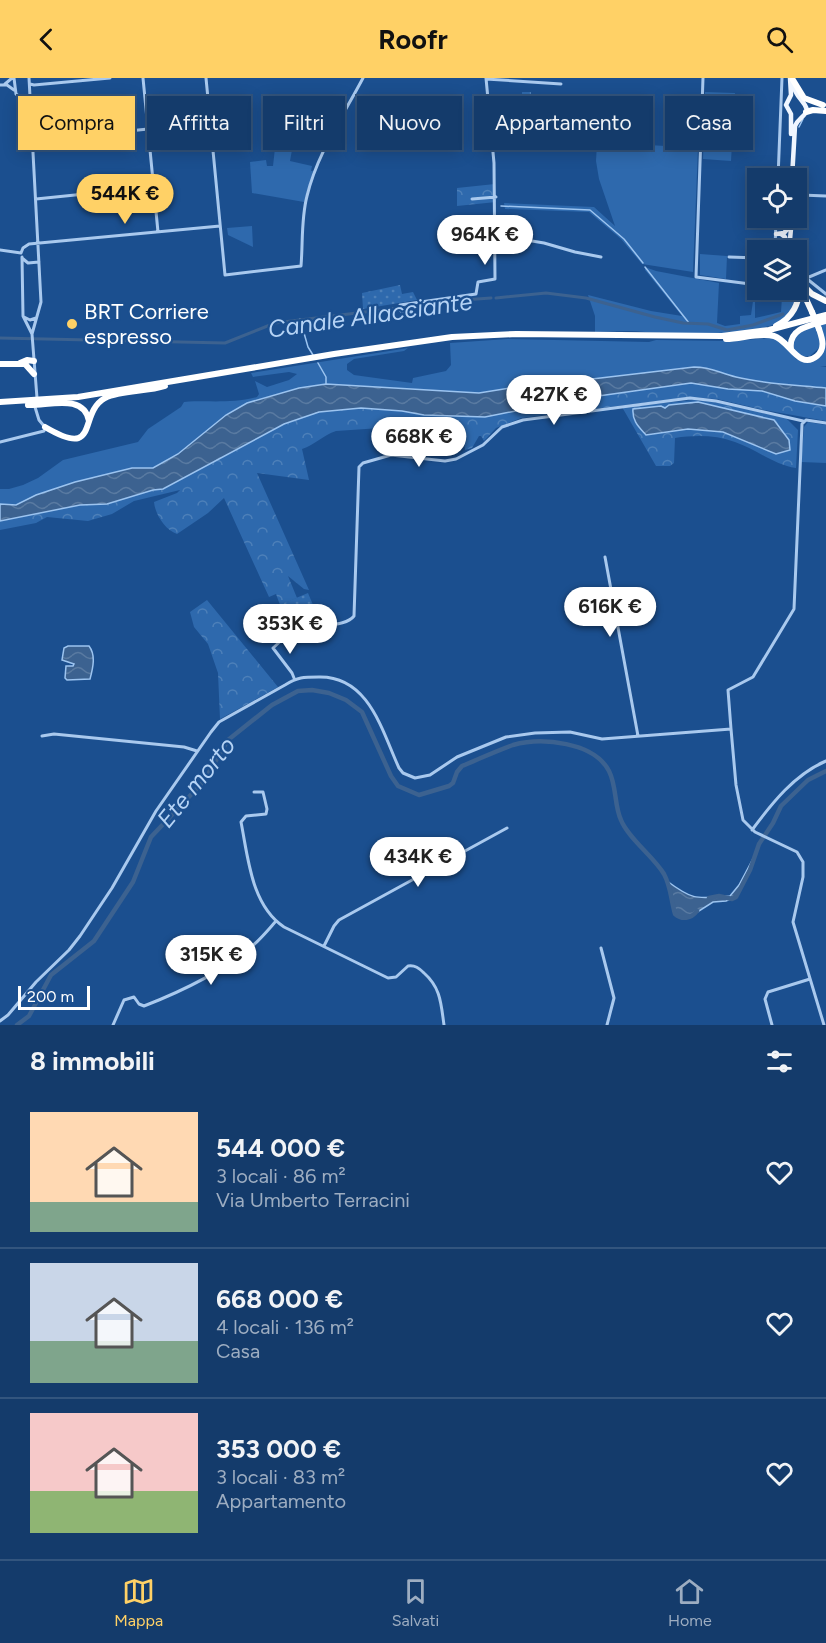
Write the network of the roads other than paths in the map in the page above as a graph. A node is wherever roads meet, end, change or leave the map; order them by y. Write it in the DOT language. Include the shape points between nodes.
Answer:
graph roads {
  1 [pos="13,78"];
  2 [pos="29,78"];
  3 [pos="110,78"];
  4 [pos="143,78"];
  5 [pos="206,78"];
  6 [pos="363,78"];
  7 [pos="486,78"];
  8 [pos="703,78"];
  9 [pos="782,78"];
  10 [pos="792,79"];
  11 [pos="561,84"];
  12 [pos="2,85"];
  13 [pos="31,86"];
  14 [pos="15,91"];
  15 [pos="19,96"];
  16 [pos="30,96"];
  17 [pos="790,99"];
  18 [pos="802,102"];
  19 [pos="825,107"];
  20 [pos="791,114"];
  21 [pos="803,115"];
  22 [pos="147,119"];
  23 [pos="33,150"];
  24 [pos="150,150"];
  25 [pos="778,168"];
  26 [pos="791,168"];
  27 [pos="792,168"];
  28 [pos="154,187"];
  29 [pos="807,196"];
  30 [pos="826,196"];
  31 [pos="496,197"];
  32 [pos="36,198"];
  33 [pos="472,199"];
  34 [pos="220,226"];
  35 [pos="777,228"];
  36 [pos="788,228"];
  37 [pos="158,232"];
  38 [pos="778,234"];
  39 [pos="496,235"];
  40 [pos="777,240"];
  41 [pos="786,240"];
  42 [pos="38,244"];
  43 [pos="0,250"];
  44 [pos="21,255"];
  45 [pos="601,257"];
  46 [pos="729,257"];
  47 [pos="747,258"];
  48 [pos="39,262"];
  49 [pos="826,270"];
  50 [pos="807,277"];
  51 [pos="747,284"];
  52 [pos="807,284"];
  53 [pos="807,288"];
  54 [pos="826,294"];
  55 [pos="807,299"];
  56 [pos="798,300"];
  57 [pos="826,301"];
  58 [pos="412,312"];
  59 [pos="23,316"];
  60 [pos="36,318"];
  61 [pos="826,318"];
  62 [pos="32,336"];
  63 [pos="722,337"];
  64 [pos="33,351"];
  65 [pos="793,352"];
  66 [pos="26,362"];
  67 [pos="0,364"];
  68 [pos="238,372"];
  69 [pos="34,374"];
  70 [pos="165,386"];
  71 [pos="36,398"];
  72 [pos="0,403"];
  73 [pos="27,405"];
  74 [pos="36,407"];
  75 [pos="803,421"];
  76 [pos="826,423"];
  77 [pos="88,425"];
  78 [pos="43,429"];
  79 [pos="0,442"];
  80 [pos="605,557"];
  81 [pos="285,616"];
  82 [pos="297,626"];
  83 [pos="294,678"];
  84 [pos="731,729"];
  85 [pos="42,736"];
  86 [pos="638,736"];
  87 [pos="197,751"];
  88 [pos="826,761"];
  89 [pos="254,792"];
  90 [pos="507,828"];
  91 [pos="754,831"];
  92 [pos="276,921"];
  93 [pos="324,946"];
  94 [pos="601,948"];
  95 [pos="810,979"];
  96 [pos="0,1021"];
  97 [pos="770,1024"];
  98 [pos="113,1025"];
  99 [pos="444,1025"];
  100 [pos="607,1025"];
  101 [pos="824,1025"];
  1 -- 12 [label="street"];
  1 -- 14 [label="street"];
  2 -- 13 [label="street"];
  3 -- 13 [label="street"];
  4 -- 22 [label="street"];
  5 -- 34 [label="street"];
  6 -- 34 [label="street" via="311,180 302,222 301,266 225,275"];
  7 -- 11 [label="street"];
  7 -- 31 [label="street"];
  8 -- 51 [label="street" via="696,277"];
  9 -- 25 [label="street"];
  10 -- 17 [label="main road"];
  10 -- 18 [label="main road"];
  10 -- 19 [label="highway" via="804,98"];
  12 -- 14 [label="street"];
  13 -- 16 [label="street"];
  14 -- 15 [label="street"];
  17 -- 18 [label="main road"];
  17 -- 20 [label="main road" via="786,105"];
  18 -- 19 [label="highway"];
  18 -- 21 [label="main road"];
  19 -- 21 [label="highway"];
  20 -- 21 [label="main road"];
  20 -- 26 [label="main road"];
  21 -- 27 [label="main road" via="796,122"];
  23 -- 32 [label="street"];
  24 -- 28 [label="street"];
  28 -- 32 [label="street"];
  28 -- 37 [label="street"];
  29 -- 30 [label="street"];
  31 -- 33 [label="street"];
  31 -- 39 [label="street"];
  32 -- 42 [label="street"];
  34 -- 37 [label="street"];
  35 -- 38 [label="street"];
  36 -- 38 [label="main road"];
  37 -- 42 [label="street"];
  38 -- 40 [label="street"];
  38 -- 41 [label="main road"];
  39 -- 45 [label="street"];
  39 -- 58 [label="street" via="495,279 478,282 477,293 400,307"];
  42 -- 44 [label="street" via="25,245"];
  42 -- 48 [label="street"];
  43 -- 44 [label="street"];
  44 -- 48 [label="street" via="28,262"];
  44 -- 59 [label="street"];
  46 -- 47 [label="street"];
  48 -- 60 [label="street" via="41,305"];
  49 -- 50 [label="street"];
  52 -- 54 [label="street"];
  53 -- 57 [label="highway"];
  55 -- 65 [label="highway, bridge" via="819,329 822,350 817,356 804,359"];
  56 -- 63 [label="highway" via="783,322"];
  59 -- 60 [label="street"];
  59 -- 62 [label="street"];
  60 -- 62 [label="street"];
  61 -- 63 [label="highway" via="771,333"];
  61 -- 65 [label="highway" via="795,332 790,342"];
  62 -- 64 [label="street"];
  63 -- 65 [label="highway" via="770,335 783,340"];
  63 -- 68 [label="highway" via="464,339 415,343"];
  64 -- 66 [label="highway"];
  66 -- 67 [label="highway"];
  66 -- 69 [label="highway"];
  68 -- 70 [label="highway"];
  68 -- 72 [label="highway" via="49,400"];
  69 -- 71 [label="street"];
  70 -- 73 [label="highway"];
  70 -- 77 [label="highway" via="108,397 96,406"];
  72 -- 73 [label="highway"];
  73 -- 77 [label="highway" via="73,404 85,411"];
  74 -- 78 [label="street"];
  75 -- 76 [label="street"];
  75 -- 82 [label="street" via="690,398 522,420 502,427 483,446 451,460 396,455 363,463 354,616 348,621 303,631"];
  75 -- 84 [label="street" via="794,609 753,677 728,690"];
  77 -- 78 [label="highway" via="84,434 74,439"];
  78 -- 79 [label="street"];
  80 -- 86 [label="street"];
  81 -- 82 [label="street"];
  82 -- 83 [label="street" via="273,648"];
  83 -- 86 [label="street" via="328,677 350,684 369,704 403,773 415,778 430,775 457,757 506,737 562,731 602,739"];
  83 -- 87 [label="street" via="219,722"];
  84 -- 86 [label="street"];
  84 -- 91 [label="street" via="739,807 742,820"];
  85 -- 87 [label="street" via="54,734"];
  87 -- 96 [label="street" via="80,936"];
  88 -- 91 [label="street" via="785,790"];
  89 -- 92 [label="street" via="263,792 266,814 246,816 241,822 254,882"];
  90 -- 93 [label="street" via="339,920"];
  91 -- 95 [label="street" via="797,852 803,862 793,922"];
  92 -- 93 [label="street"];
  92 -- 98 [label="street" via="235,959 183,989 144,1006 134,997 124,1000"];
  93 -- 99 [label="street" via="388,978 396,978 408,966 420,969 437,987"];
  94 -- 100 [label="street" via="614,998"];
  95 -- 97 [label="street" via="768,992 765,999"];
  95 -- 101 [label="street"];
}
